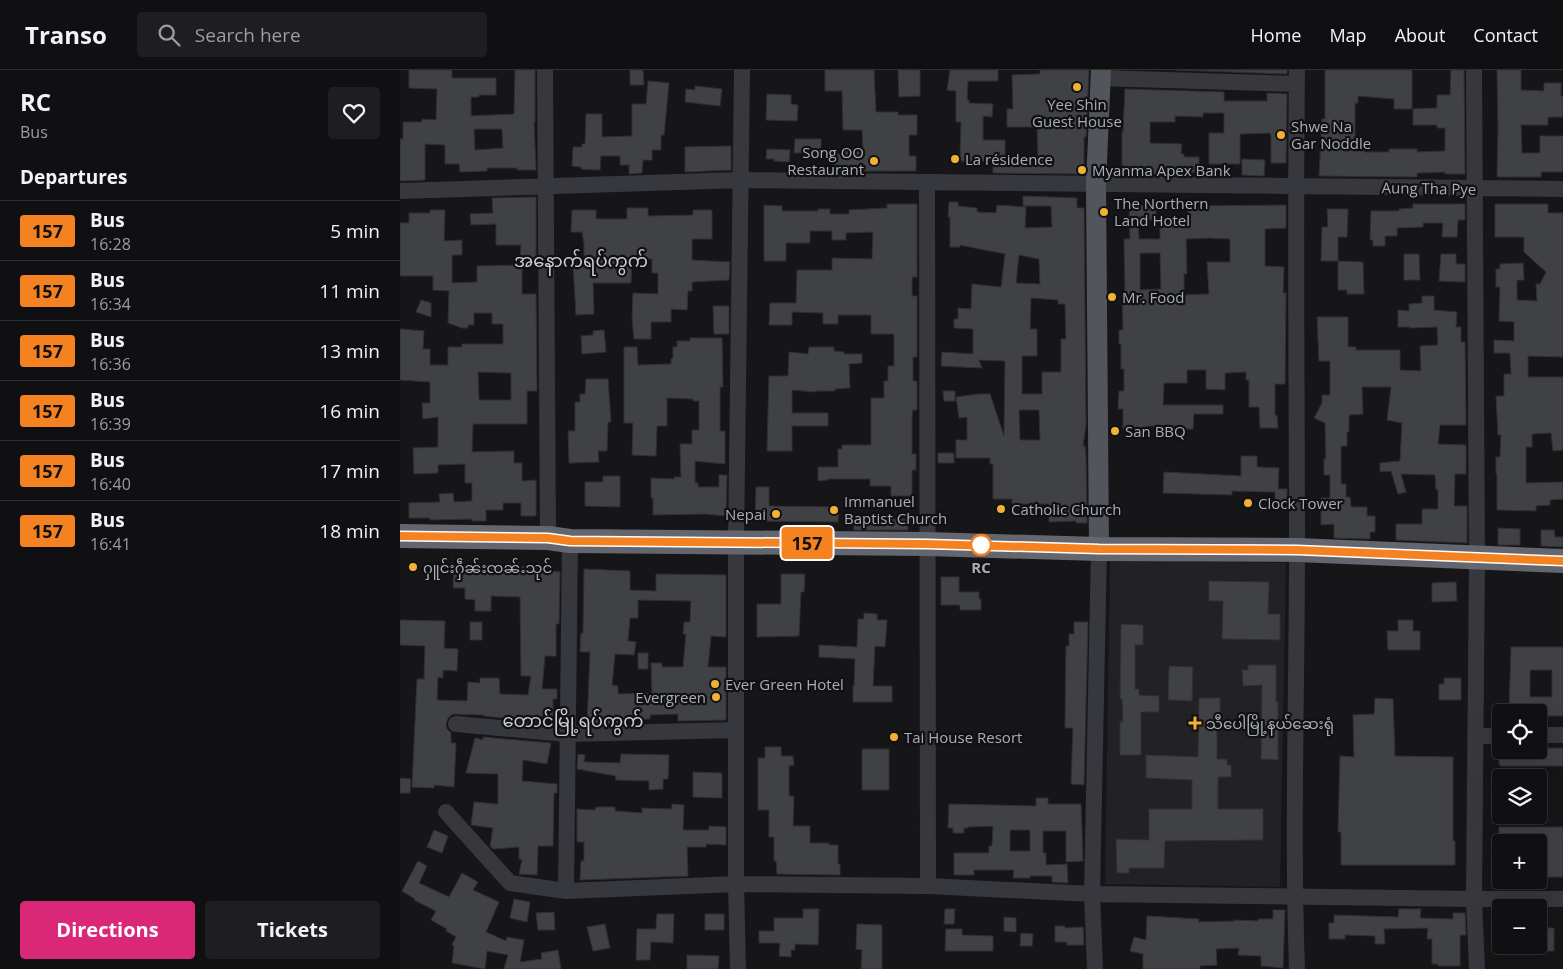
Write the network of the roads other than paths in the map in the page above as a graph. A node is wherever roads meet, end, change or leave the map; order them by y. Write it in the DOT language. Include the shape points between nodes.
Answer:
graph roads {
  1 [pos="545,70"];
  2 [pos="742,70"];
  3 [pos="1474,70"];
  4 [pos="1100,74"];
  5 [pos="1297,77"];
  6 [pos="740,180"];
  7 [pos="927,182"];
  8 [pos="1096,184"];
  9 [pos="545,187"];
  10 [pos="1295,187"];
  11 [pos="1474,189"];
  12 [pos="1563,189"];
  13 [pos="400,191"];
  14 [pos="400,536"];
  15 [pos="559,540"];
  16 [pos="736,543"];
  17 [pos="927,544"];
  18 [pos="1099,549"];
  19 [pos="1297,550"];
  20 [pos="1477,558"];
  21 [pos="1563,561"];
  22 [pos="456,724"];
  23 [pos="736,730"];
  24 [pos="567,734"];
  25 [pos="1547,735"];
  26 [pos="1563,735"];
  27 [pos="1475,736"];
  28 [pos="1492,736"];
  29 [pos="446,812"];
  30 [pos="736,884"];
  31 [pos="928,886"];
  32 [pos="566,891"];
  33 [pos="1092,894"];
  34 [pos="1295,897"];
  35 [pos="1474,899"];
  36 [pos="1563,899"];
  37 [pos="738,969"];
  38 [pos="1094,969"];
  39 [pos="1297,969"];
  40 [pos="1477,969"];
  1 -- 9 [label="street"];
  2 -- 6 [label="street"];
  3 -- 11 [label="street"];
  4 -- 5 [label="street"];
  4 -- 8 [label="main road"];
  5 -- 10 [label="street"];
  6 -- 7 [label="street, Aung Tha Pye"];
  6 -- 9 [label="street, Aung Tha Pye"];
  6 -- 16 [label="street"];
  7 -- 8 [label="street, Aung Tha Pye"];
  7 -- 17 [label="street"];
  8 -- 10 [label="street, Aung Tha Pye"];
  8 -- 18 [label="main road"];
  9 -- 13 [label="street, Aung Tha Pye"];
  9 -- 15 [label="street"];
  10 -- 11 [label="street, Aung Tha Pye"];
  10 -- 19 [label="street"];
  11 -- 12 [label="street, Aung Tha Pye"];
  11 -- 20 [label="street"];
  14 -- 15 [label="highway"];
  15 -- 16 [label="highway"];
  15 -- 24 [label="street"];
  16 -- 17 [label="highway"];
  16 -- 23 [label="street"];
  17 -- 18 [label="highway"];
  17 -- 31 [label="street"];
  18 -- 19 [label="highway"];
  18 -- 33 [label="street"];
  19 -- 20 [label="highway"];
  19 -- 34 [label="street"];
  20 -- 21 [label="highway"];
  20 -- 27 [label="street"];
  22 -- 24 [label="street"];
  23 -- 24 [label="street"];
  23 -- 30 [label="street"];
  24 -- 32 [label="street"];
  25 -- 26 [label="street"];
  27 -- 28 [label="street"];
  27 -- 35 [label="street"];
  29 -- 32 [label="street" via="510,883"];
  30 -- 31 [label="street"];
  30 -- 32 [label="street"];
  30 -- 37 [label="street"];
  31 -- 33 [label="street"];
  33 -- 34 [label="street"];
  33 -- 38 [label="street"];
  34 -- 35 [label="street"];
  34 -- 39 [label="street"];
  35 -- 36 [label="street"];
  35 -- 40 [label="street"];
}
